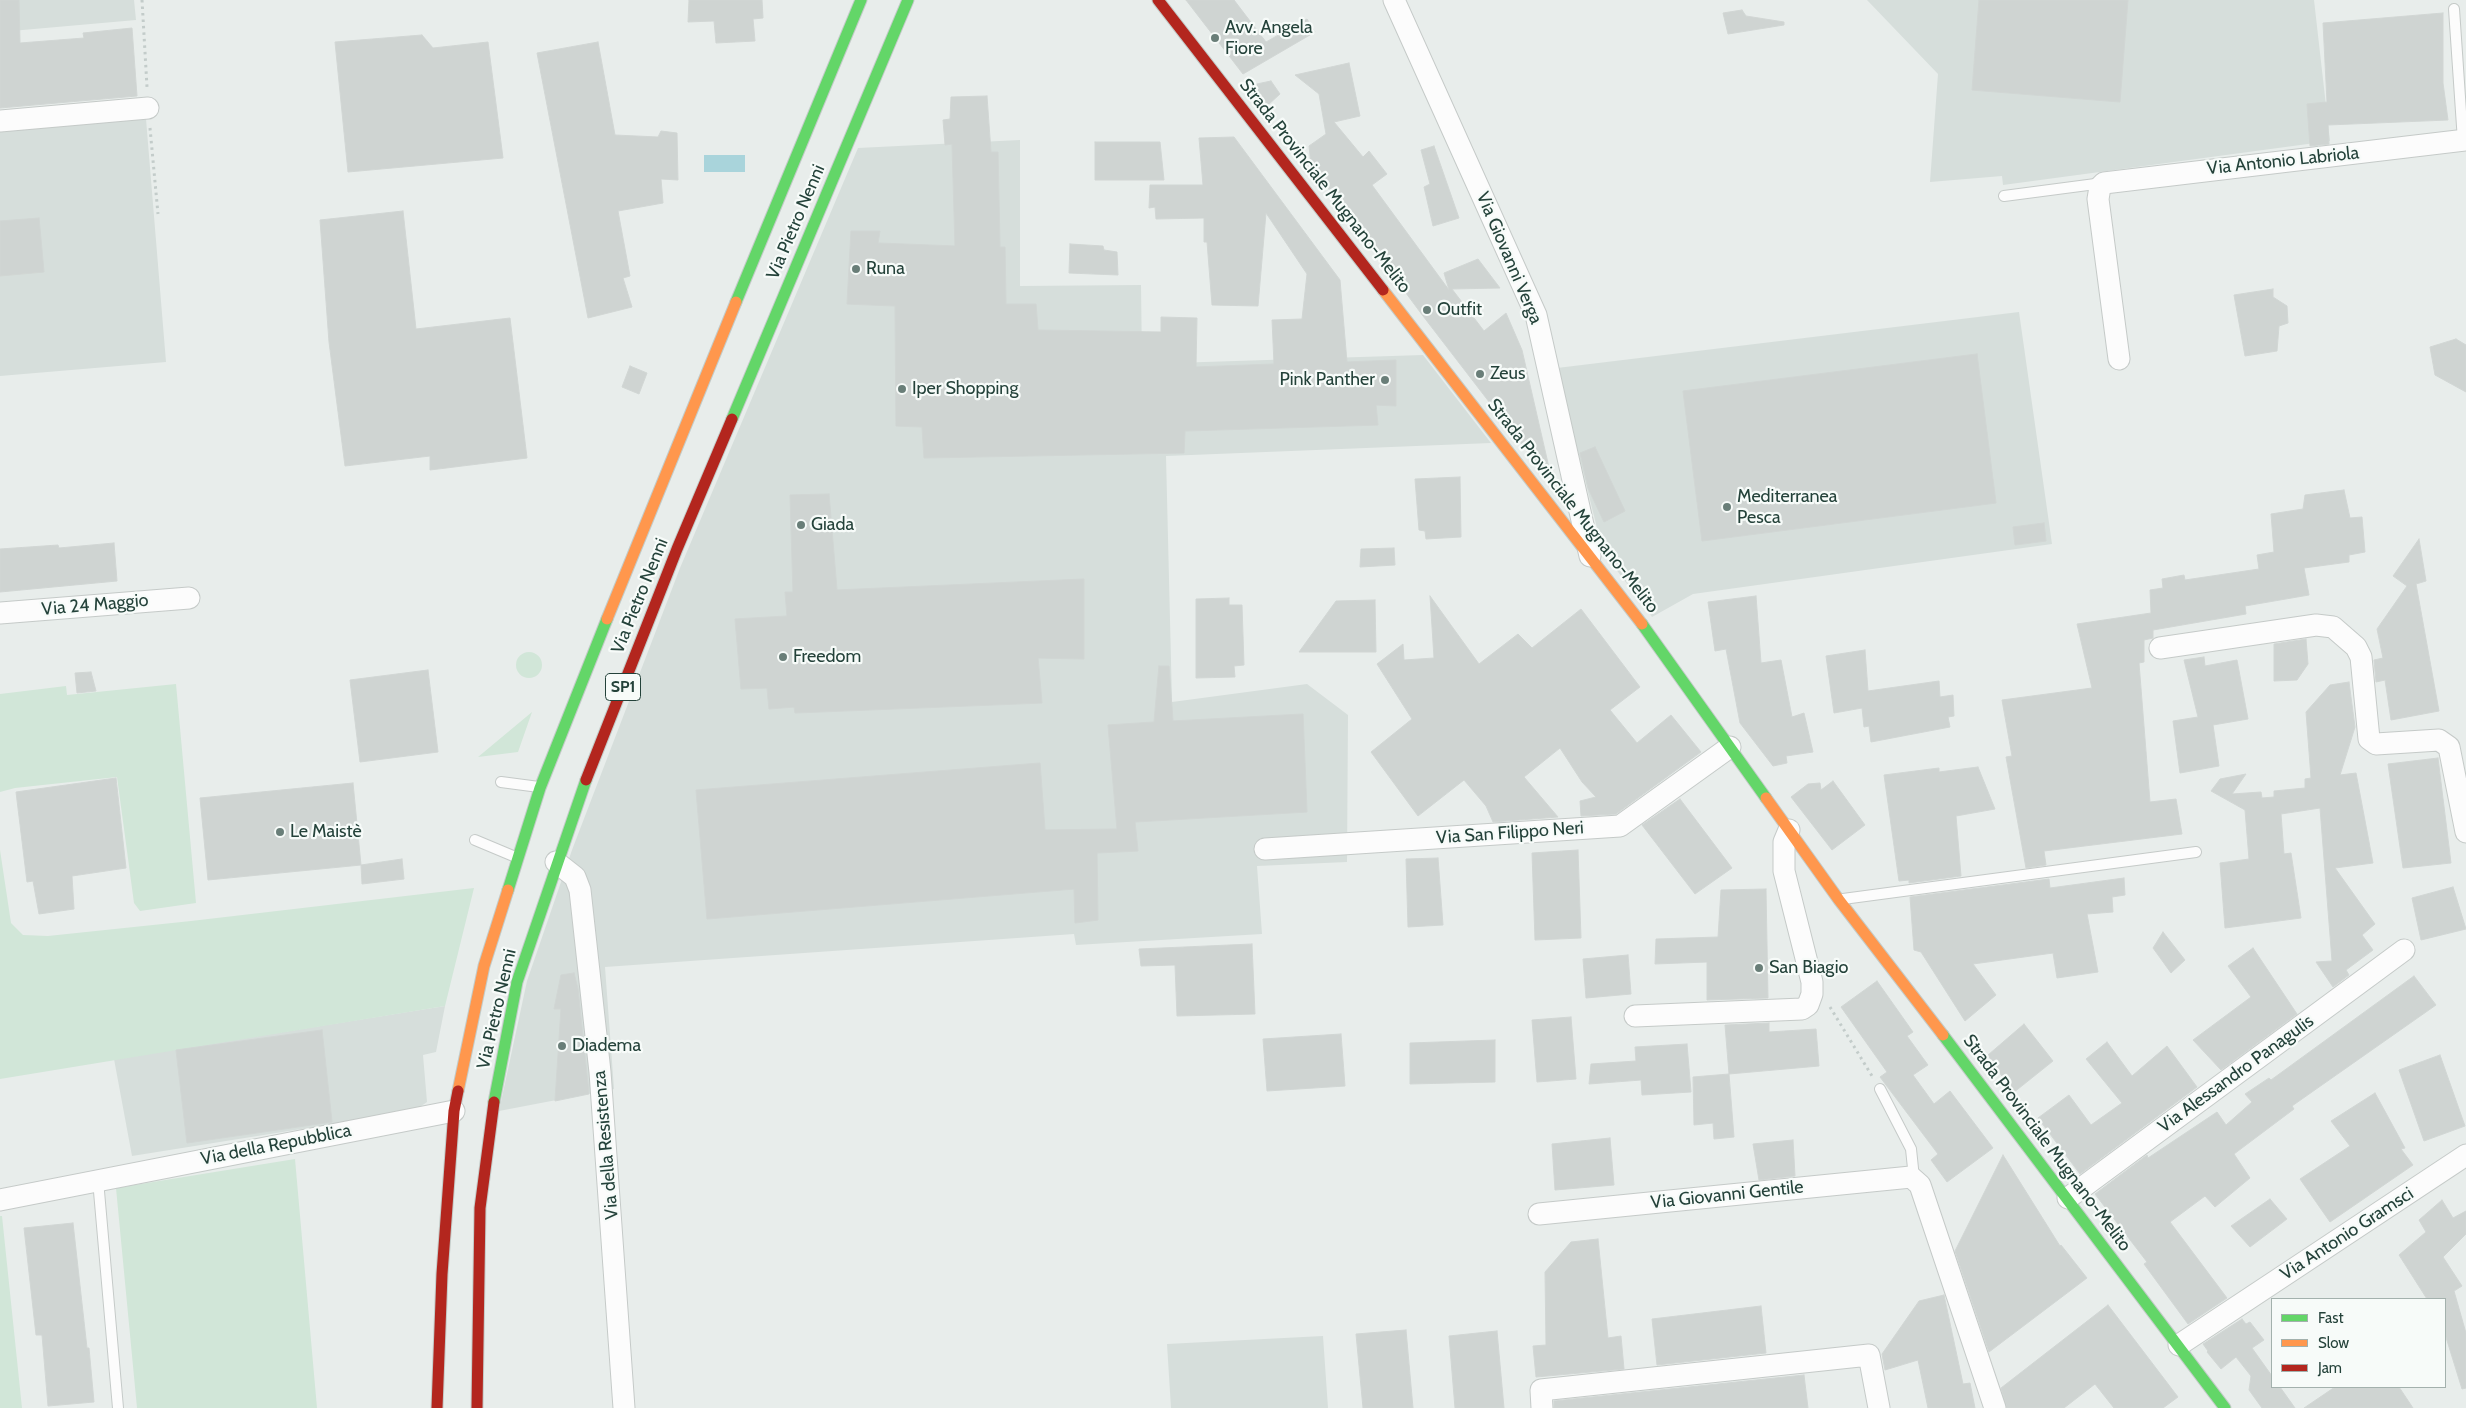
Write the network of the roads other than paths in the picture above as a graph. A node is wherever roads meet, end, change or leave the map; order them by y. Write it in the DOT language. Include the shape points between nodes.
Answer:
graph roads {
  1 [pos="861,0"];
  2 [pos="908,0"];
  3 [pos="1158,0"];
  4 [pos="1394,0"];
  5 [pos="2454,9"];
  6 [pos="148,108"];
  7 [pos="0,121"];
  8 [pos="2464,141"];
  9 [pos="2104,183"];
  10 [pos="2004,196"];
  11 [pos="2119,360"];
  12 [pos="1591,558"];
  13 [pos="189,598"];
  14 [pos="0,613"];
  15 [pos="2160,648"];
  16 [pos="1730,747"];
  17 [pos="501,782"];
  18 [pos="540,788"];
  19 [pos="1789,830"];
  20 [pos="2466,832"];
  21 [pos="475,840"];
  22 [pos="1265,849"];
  23 [pos="2196,852"];
  24 [pos="518,858"];
  25 [pos="556,862"];
  26 [pos="1839,900"];
  27 [pos="2404,950"];
  28 [pos="1635,1016"];
  29 [pos="1880,1089"];
  30 [pos="454,1111"];
  31 [pos="2466,1155"];
  32 [pos="1914,1178"];
  33 [pos="98,1180"];
  34 [pos="2068,1198"];
  35 [pos="0,1200"];
  36 [pos="1539,1214"];
  37 [pos="2179,1345"];
  38 [pos="118,1408"];
  39 [pos="437,1408"];
  40 [pos="478,1408"];
  41 [pos="624,1408"];
  42 [pos="1542,1408"];
  43 [pos="1879,1408"];
  44 [pos="1995,1408"];
  45 [pos="2225,1408"];
  1 -- 18 [label="main road, Via Pietro Nenni / SP1" via="641,531"];
  2 -- 25 [label="main road, Via Pietro Nenni / SP1" via="678,549"];
  3 -- 12 [label="main road, Strada Provinciale Mugnano-Melito"];
  4 -- 12 [label="street, Via Giovanni Verga" via="1536,315"];
  5 -- 8 [label="lane, Via Antonio Labriola"];
  6 -- 7 [label="street"];
  8 -- 9 [label="street, Via Antonio Labriola"];
  9 -- 10 [label="lane, Via Antonio Labriola"];
  9 -- 11 [label="street" via="2100,186 2098,199"];
  12 -- 16 [label="main road, Strada Provinciale Mugnano-Melito"];
  13 -- 14 [label="street, Via 24 Maggio"];
  15 -- 20 [label="street" via="2316,625 2333,627 2356,647 2361,657 2369,739 2376,744 2439,740 2449,747"];
  16 -- 19 [label="main road, Strada Provinciale Mugnano-Melito"];
  16 -- 22 [label="street, Via San Filippo Neri" via="1620,826"];
  17 -- 18 [label="lane"];
  18 -- 24 [label="main road, Via Pietro Nenni / SP1"];
  19 -- 26 [label="main road, Strada Provinciale Mugnano-Melito"];
  19 -- 28 [label="street" via="1784,842 1784,871 1812,982 1808,1005 1802,1009"];
  21 -- 24 [label="lane"];
  23 -- 26 [label="lane"];
  24 -- 30 [label="main road, Via Pietro Nenni / SP1" via="484,966"];
  25 -- 40 [label="main road, Via Pietro Nenni / SP1" via="517,982 492,1113 480,1208"];
  25 -- 41 [label="street, Via della Resistenza" via="575,877 581,896 600,1072"];
  26 -- 34 [label="main road, Strada Provinciale Mugnano-Melito"];
  27 -- 34 [label="street, Via Alessandro Panagulis"];
  29 -- 32 [label="lane" via="1911,1149"];
  30 -- 33 [label="street, Via della Repubblica"];
  30 -- 39 [label="main road, Via Pietro Nenni / SP1" via="442,1274"];
  31 -- 37 [label="street, Via Antonio Gramsci"];
  32 -- 36 [label="street, Via Giovanni Gentile" via="1904,1176"];
  32 -- 44 [label="street" via="1920,1185"];
  33 -- 35 [label="street, Via della Repubblica"];
  33 -- 38 [label="lane"];
  34 -- 37 [label="main road, Strada Provinciale Mugnano-Melito"];
  37 -- 45 [label="main road, Strada Provinciale Mugnano-Melito"];
  42 -- 43 [label="street" via="1540,1390 1869,1355"];
}
